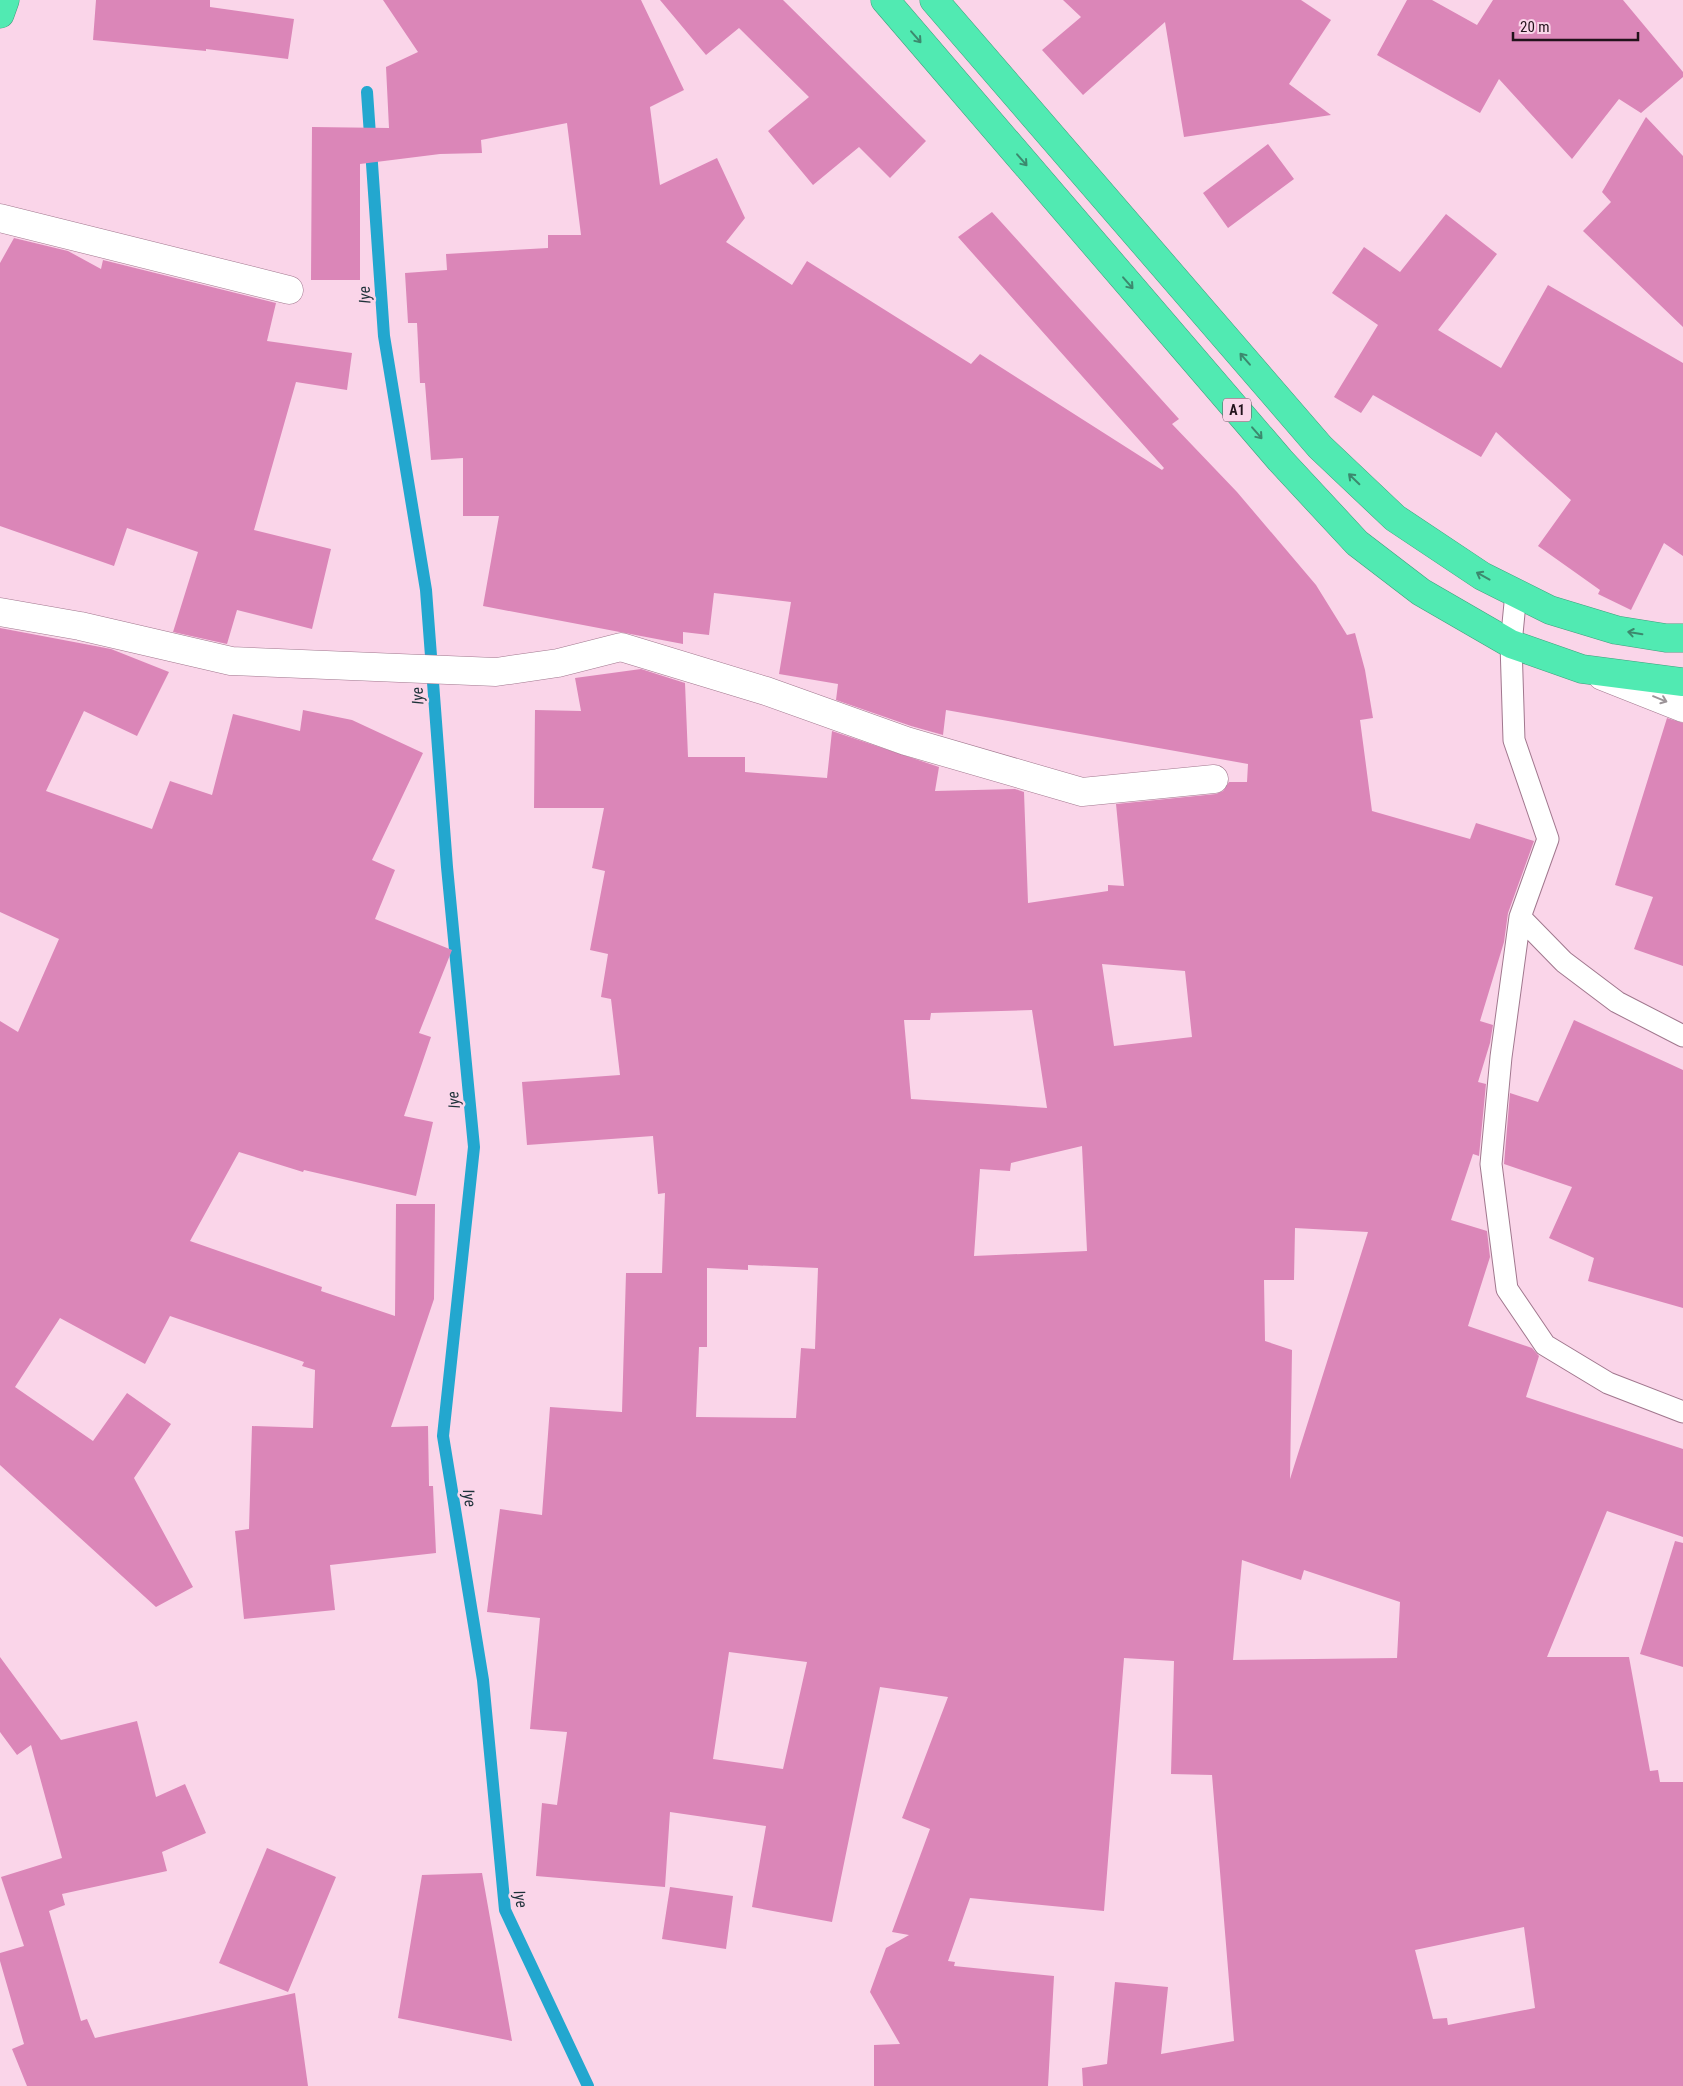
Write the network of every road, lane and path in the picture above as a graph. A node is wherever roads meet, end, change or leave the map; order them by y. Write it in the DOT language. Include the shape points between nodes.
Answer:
graph roads {
  1 [pos="5,0"];
  2 [pos="884,0"];
  3 [pos="934,0"];
  4 [pos="0,14"];
  5 [pos="1035,116"];
  6 [pos="1005,140"];
  7 [pos="0,218"];
  8 [pos="289,290"];
  9 [pos="1516,593"];
  10 [pos="0,612"];
  11 [pos="1683,638"];
  12 [pos="1511,644"];
  13 [pos="1582,668"];
  14 [pos="1683,682"];
  15 [pos="1683,708"];
  16 [pos="1214,779"];
  17 [pos="1520,917"];
  18 [pos="1683,1036"];
  19 [pos="1683,1412"];
  1 -- 4 [label="highway"];
  2 -- 6 [label="highway, A1, one-way"];
  3 -- 5 [label="highway, A1"];
  5 -- 6 [label="highway"];
  9 -- 5 [label="highway, A1, one-way" via="1482,576 1396,518 1320,447"];
  6 -- 12 [label="highway, A1, one-way" via="1273,452 1357,543 1421,592"];
  7 -- 8 [label="street"];
  11 -- 9 [label="highway, A1, one-way" via="1616,630 1550,610"];
  9 -- 12 [label="lane"];
  10 -- 16 [label="street" via="80,626 231,661 496,672 558,663 621,647 766,691 906,741 1082,792"];
  12 -- 13 [label="highway, A1"];
  12 -- 17 [label="lane" via="1514,740 1548,839"];
  13 -- 14 [label="highway, A1"];
  13 -- 15 [label="street, one-way"];
  17 -- 18 [label="lane" via="1564,962 1617,1002"];
  17 -- 19 [label="lane" via="1501,1057 1491,1164 1507,1289 1545,1345 1608,1383"];
}
